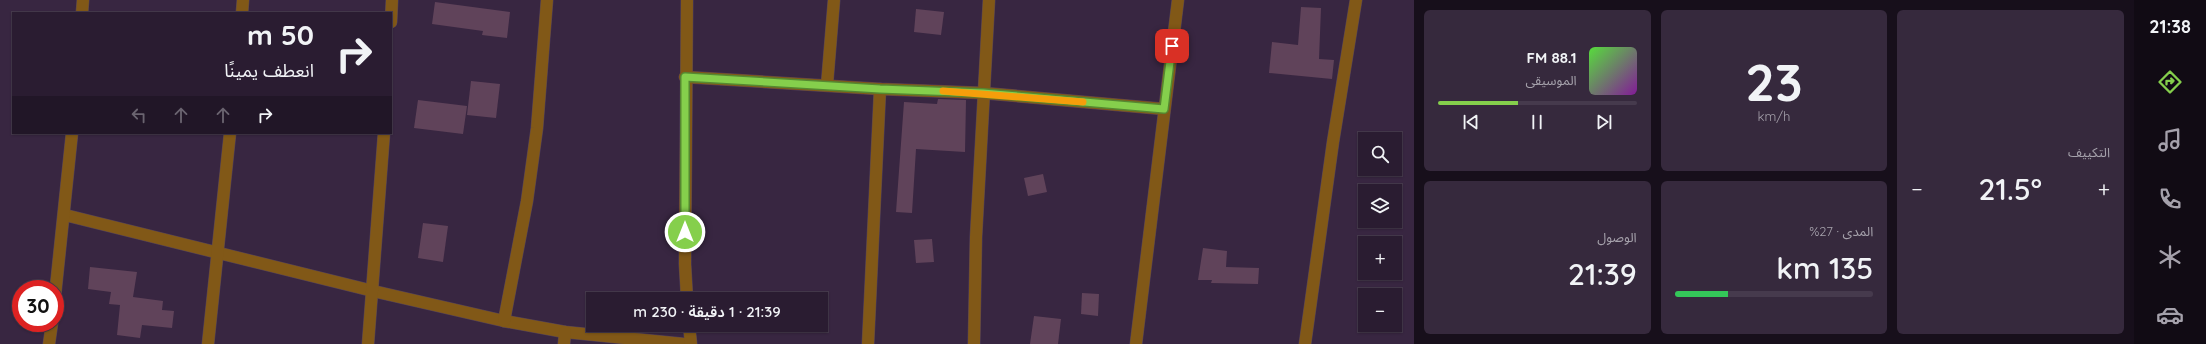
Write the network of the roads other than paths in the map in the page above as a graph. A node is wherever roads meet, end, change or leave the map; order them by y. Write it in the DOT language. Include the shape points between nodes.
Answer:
graph roads {
  1 [pos="83,0"];
  2 [pos="243,0"];
  3 [pos="392,0"];
  4 [pos="547,0"];
  5 [pos="687,0"];
  6 [pos="834,0"];
  7 [pos="988,0"];
  8 [pos="1178,0"];
  9 [pos="1356,0"];
  10 [pos="82,12"];
  11 [pos="242,12"];
  12 [pos="391,12"];
  13 [pos="685,77"];
  14 [pos="827,85"];
  15 [pos="880,89"];
  16 [pos="983,93"];
  17 [pos="1164,109"];
  18 [pos="72,134"];
  19 [pos="230,134"];
  20 [pos="384,134"];
  21 [pos="65,215"];
  22 [pos="218,252"];
  23 [pos="57,280"];
  24 [pos="373,291"];
  25 [pos="687,292"];
  26 [pos="504,321"];
  27 [pos="51,332"];
  28 [pos="690,332"];
  29 [pos="564,338"];
  30 [pos="49,344"];
  31 [pos="208,344"];
  32 [pos="368,344"];
  33 [pos="684,344"];
  34 [pos="691,344"];
  35 [pos="868,344"];
  36 [pos="974,344"];
  37 [pos="1136,344"];
  38 [pos="1305,344"];
  1 -- 10 [label="street"];
  2 -- 11 [label="street"];
  3 -- 12 [label="street"];
  4 -- 26 [label="street" via="537,128 527,201"];
  5 -- 13 [label="street"];
  6 -- 14 [label="street"];
  7 -- 16 [label="street"];
  8 -- 17 [label="street"];
  9 -- 38 [label="street"];
  13 -- 14 [label="street"];
  13 -- 25 [label="street"];
  14 -- 15 [label="street"];
  15 -- 16 [label="street"];
  15 -- 35 [label="street"];
  16 -- 17 [label="street"];
  16 -- 36 [label="street"];
  17 -- 37 [label="street"];
  18 -- 21 [label="street"];
  19 -- 22 [label="street"];
  20 -- 24 [label="street"];
  21 -- 22 [label="street"];
  21 -- 23 [label="street"];
  22 -- 24 [label="street"];
  22 -- 31 [label="street"];
  24 -- 26 [label="street"];
  24 -- 32 [label="street"];
  26 -- 29 [label="street"];
  27 -- 30 [label="street"];
  28 -- 34 [label="street"];
  29 -- 33 [label="street"];
}
